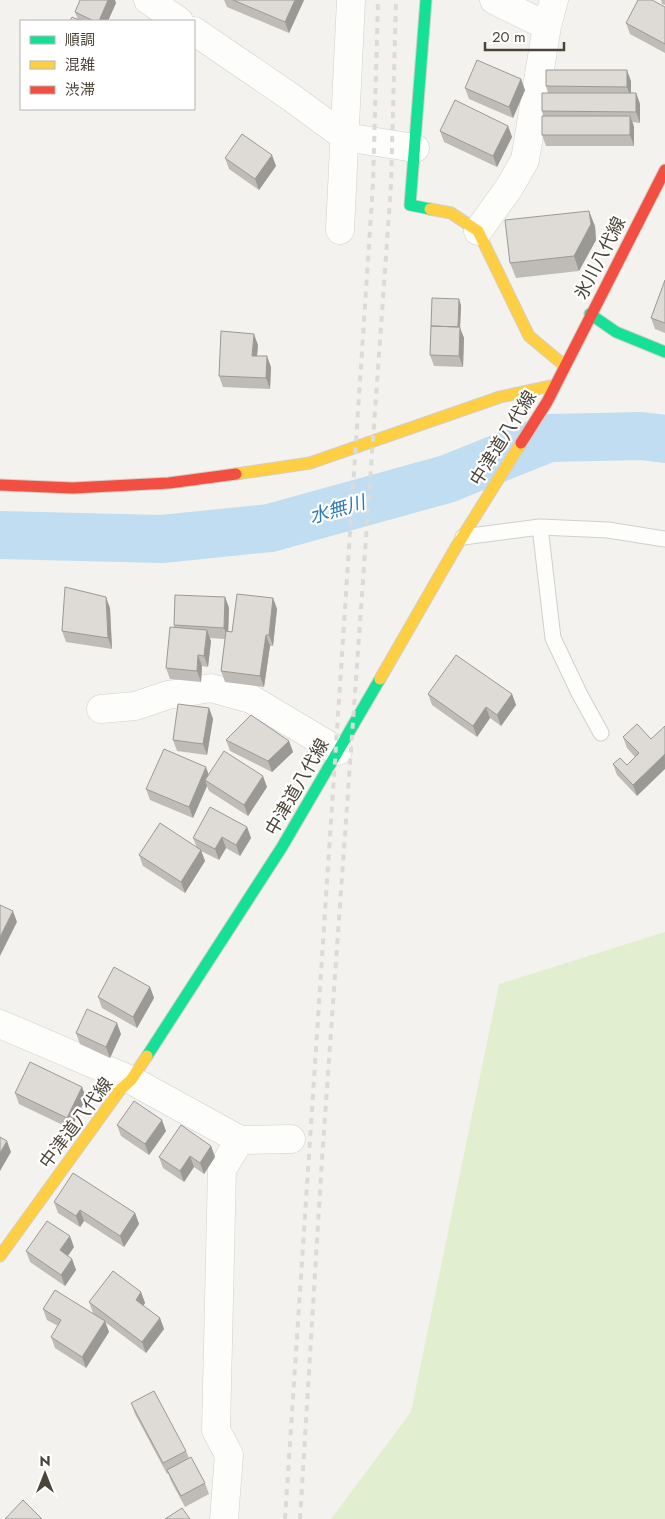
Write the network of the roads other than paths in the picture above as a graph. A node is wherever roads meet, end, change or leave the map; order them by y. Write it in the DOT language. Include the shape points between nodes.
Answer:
graph roads {
  1 [pos="148,0"];
  2 [pos="351,0"];
  3 [pos="426,0"];
  4 [pos="494,0"];
  5 [pos="554,0"];
  6 [pos="178,20"];
  7 [pos="547,26"];
  8 [pos="195,32"];
  9 [pos="345,137"];
  10 [pos="415,148"];
  11 [pos="665,170"];
  12 [pos="340,230"];
  13 [pos="478,231"];
  14 [pos="590,314"];
  15 [pos="665,352"];
  16 [pos="565,366"];
  17 [pos="555,385"];
  18 [pos="0,486"];
  19 [pos="540,527"];
  20 [pos="462,537"];
  21 [pos="665,539"];
  22 [pos="101,709"];
  23 [pos="601,733"];
  24 [pos="338,751"];
  25 [pos="0,1024"];
  26 [pos="131,1080"];
  27 [pos="291,1139"];
  28 [pos="240,1140"];
  29 [pos="0,1256"];
  30 [pos="224,1519"];
  1 -- 6 [label="street"];
  2 -- 9 [label="street"];
  3 -- 10 [label="main road"];
  4 -- 7 [label="street"];
  5 -- 7 [label="street"];
  7 -- 13 [label="street" via="525,160"];
  8 -- 9 [label="street"];
  9 -- 10 [label="street"];
  9 -- 12 [label="street"];
  10 -- 13 [label="main road" via="410,205 451,213"];
  11 -- 14 [label="main road, 氷川八代線"];
  13 -- 16 [label="main road" via="530,336"];
  14 -- 15 [label="main road, 氷川八代線" via="616,332"];
  14 -- 16 [label="main road, 中津道八代線"];
  16 -- 17 [label="main road, 中津道八代線"];
  17 -- 18 [label="main road" via="500,397 310,463 170,483 73,488"];
  17 -- 20 [label="main road, 中津道八代線"];
  19 -- 20 [label="lane"];
  19 -- 21 [label="lane" via="608,530"];
  19 -- 23 [label="lane" via="553,638"];
  20 -- 24 [label="main road, 中津道八代線"];
  22 -- 24 [label="street" via="135,706 168,695 212,688 251,699"];
  24 -- 26 [label="main road, 中津道八代線" via="282,847"];
  25 -- 26 [label="street"];
  26 -- 28 [label="street"];
  26 -- 29 [label="main road, 中津道八代線" via="120,1090"];
  27 -- 28 [label="street"];
  28 -- 30 [label="street" via="222,1169 216,1430 229,1455"];
}
